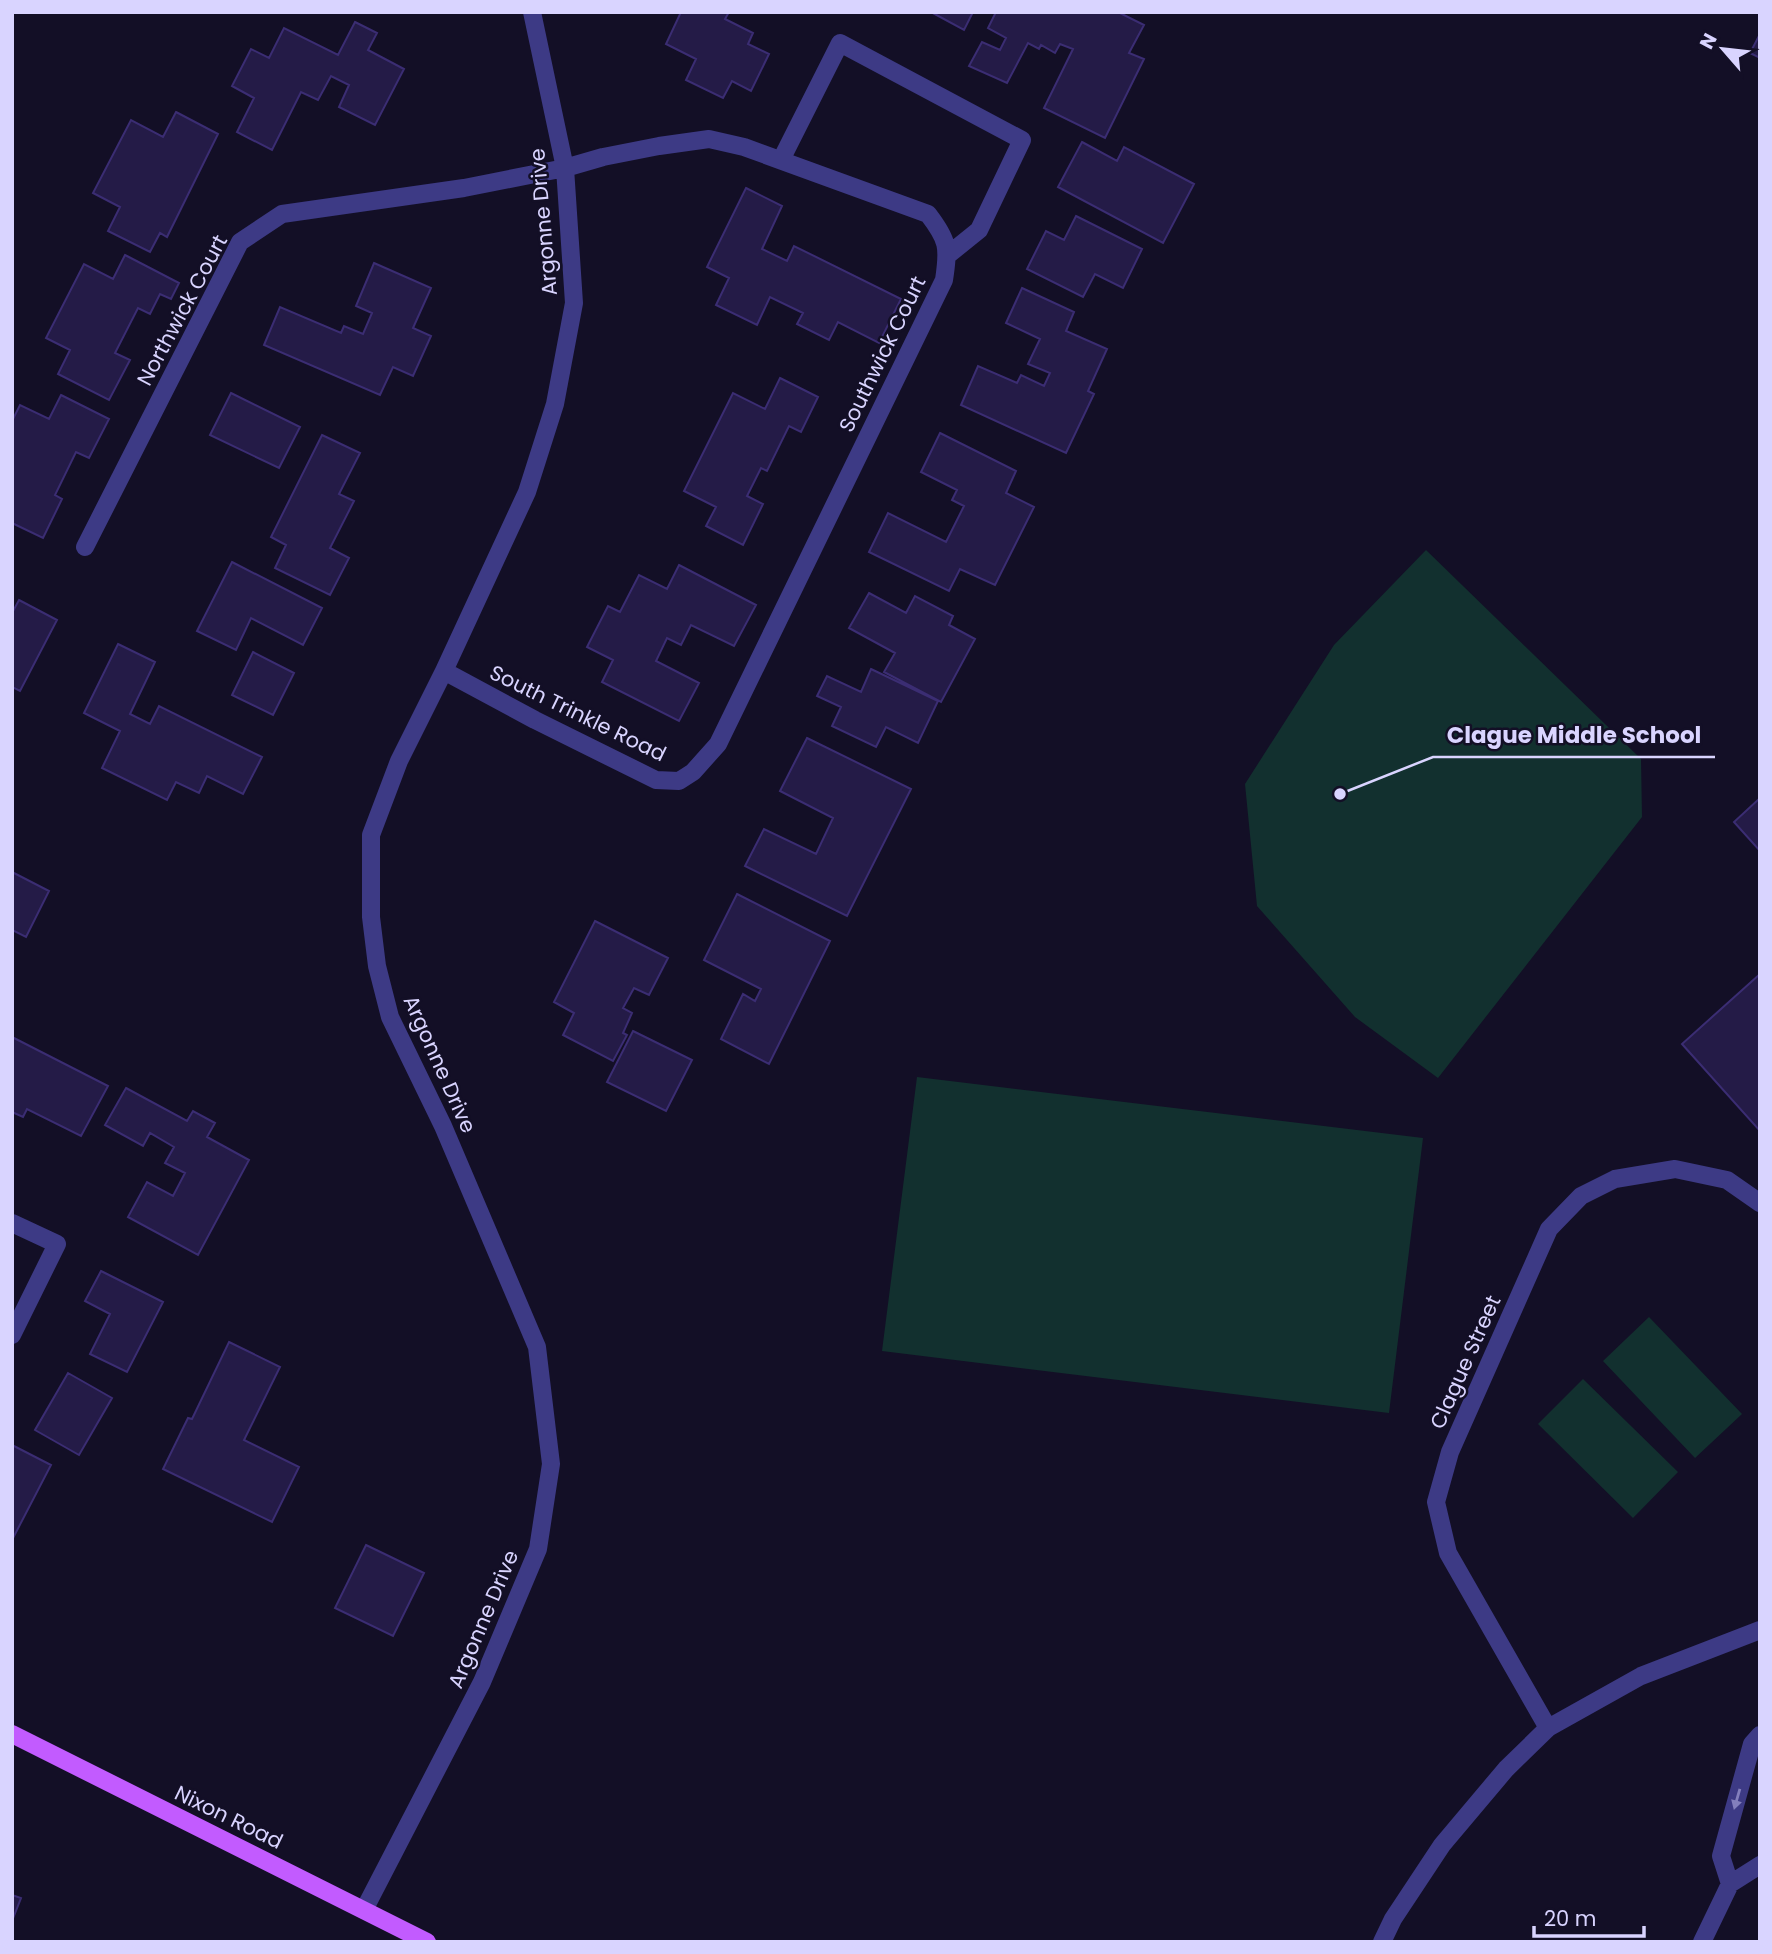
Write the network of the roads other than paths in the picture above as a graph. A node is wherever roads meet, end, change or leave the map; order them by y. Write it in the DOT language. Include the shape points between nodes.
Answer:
graph roads {
  1 [pos="533,12"];
  2 [pos="781,160"];
  3 [pos="565,169"];
  4 [pos="948,255"];
  5 [pos="85,548"];
  6 [pos="444,671"];
  7 [pos="693,772"];
  8 [pos="1760,1203"];
  9 [pos="12,1223"];
  10 [pos="12,1335"];
  11 [pos="1760,1630"];
  12 [pos="1548,1728"];
  13 [pos="12,1734"];
  14 [pos="1760,1735"];
  15 [pos="1760,1864"];
  16 [pos="1730,1885"];
  17 [pos="364,1910"];
  18 [pos="426,1942"];
  19 [pos="1382,1942"];
  20 [pos="1702,1942"];
  1 -- 3 [label="street, Argonne Drive"];
  2 -- 3 [label="street" via="709,139 603,157"];
  2 -- 4 [label="street" via="928,214 943,233"];
  2 -- 4 [label="street" via="840,43 1022,140 979,230"];
  3 -- 5 [label="street, Northwick Court" via="282,214 240,242"];
  3 -- 6 [label="street, Argonne Drive" via="574,303 555,404 527,492"];
  4 -- 7 [label="street, Southwick Court" via="944,279 718,744"];
  6 -- 7 [label="street, South Trinkle Road" via="656,780 679,781"];
  6 -- 17 [label="street, Argonne Drive" via="399,761 372,835 372,929 390,1017 443,1126 537,1347 551,1464 538,1549 482,1682"];
  8 -- 12 [label="street, Clague Street" via="1727,1181 1675,1169 1615,1179 1581,1196 1549,1229 1450,1452 1436,1502 1448,1553"];
  9 -- 10 [label="street" via="57,1244"];
  11 -- 12 [label="street" via="1642,1676"];
  12 -- 19 [label="street" via="1506,1769 1442,1845"];
  13 -- 17 [label="main road, Nixon Road"];
  14 -- 16 [label="street, one-way" via="1752,1744 1721,1856"];
  15 -- 16 [label="street"];
  16 -- 20 [label="street"];
  17 -- 18 [label="main road, Nixon Road"];
}
